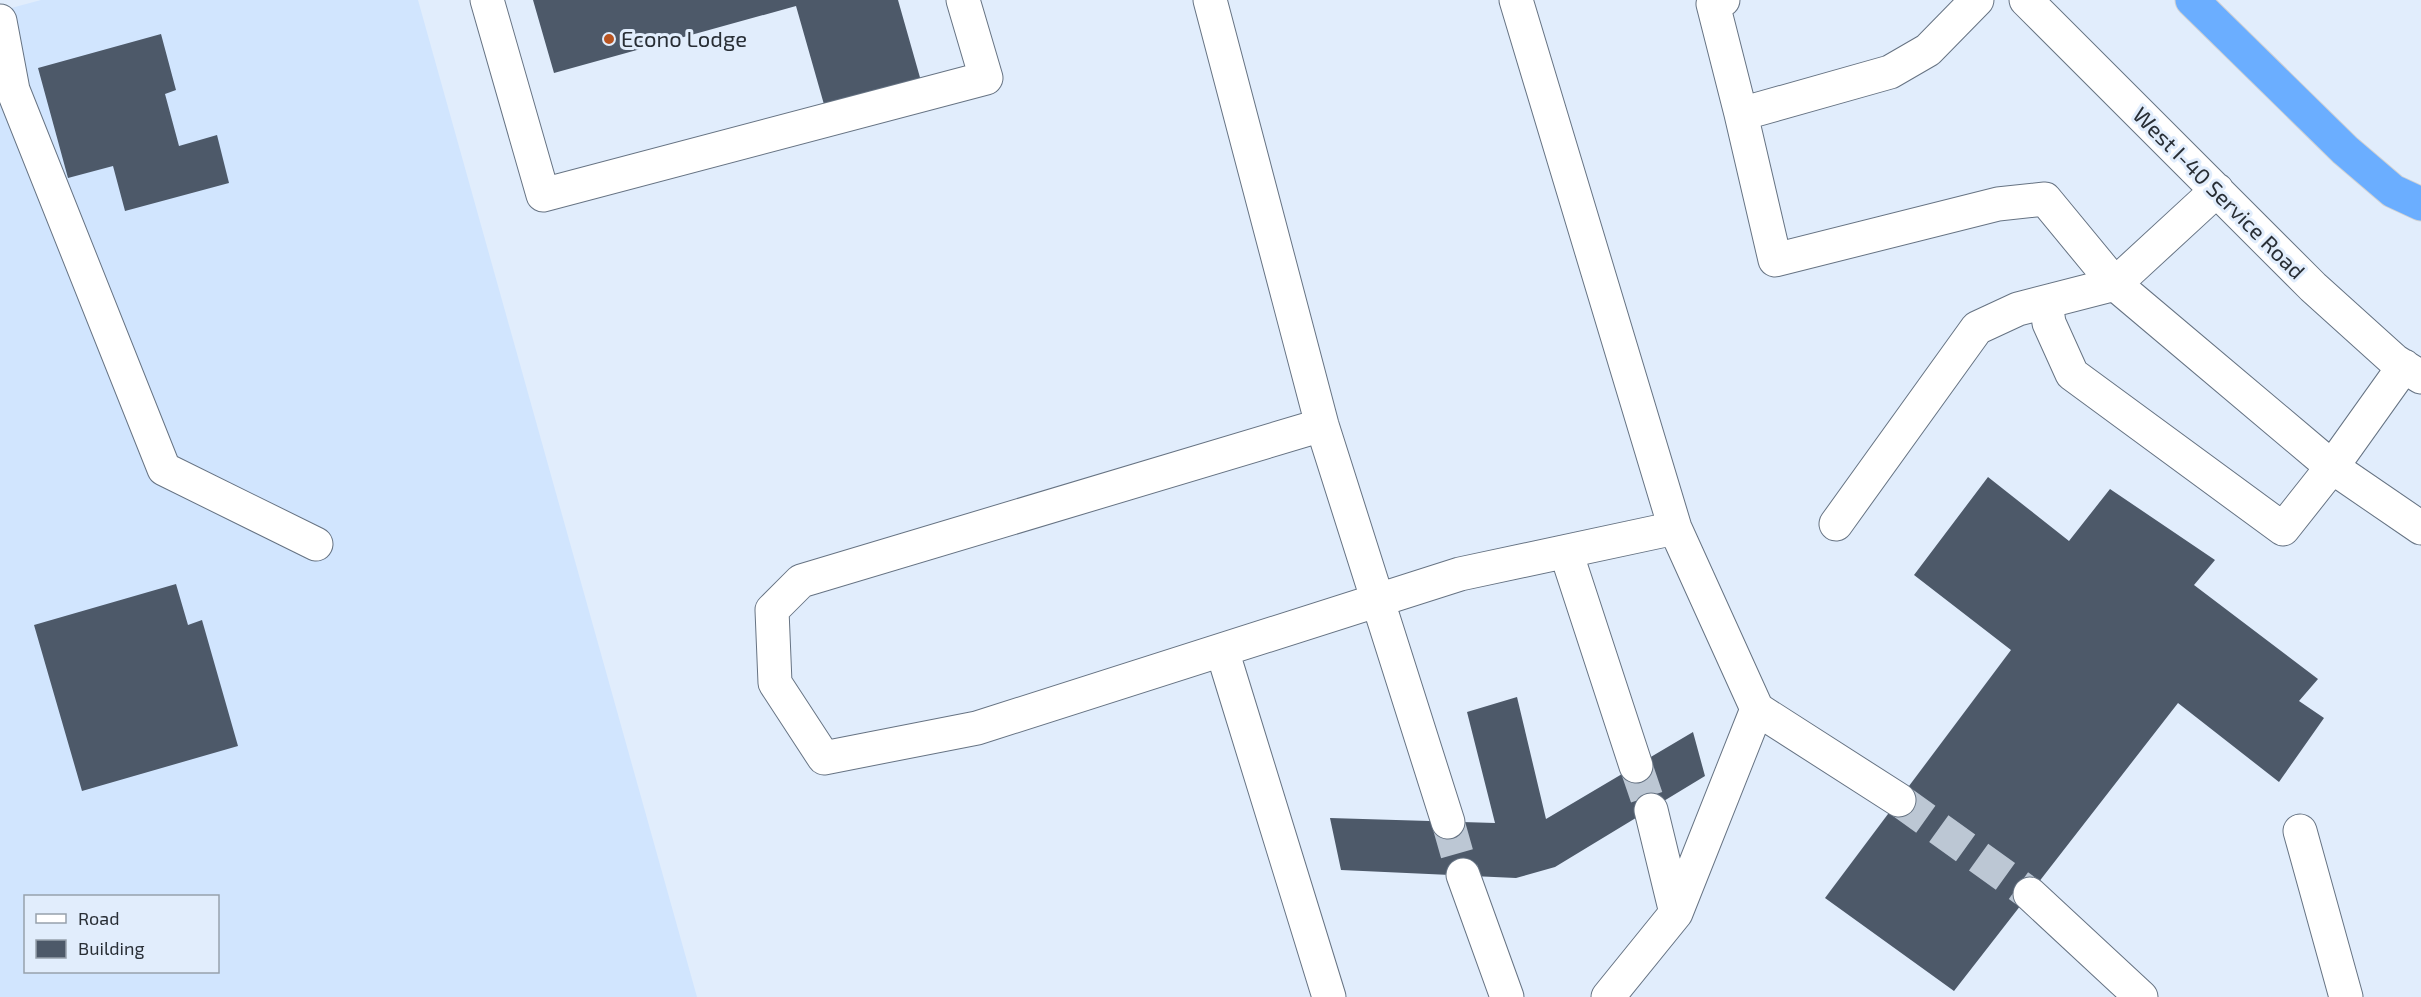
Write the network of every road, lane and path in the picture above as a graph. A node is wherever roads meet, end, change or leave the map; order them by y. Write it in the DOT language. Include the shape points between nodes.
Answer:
graph roads {
  1 [pos="487,0"];
  2 [pos="963,0"];
  3 [pos="1209,0"];
  4 [pos="1516,0"];
  5 [pos="1723,0"];
  6 [pos="1977,0"];
  7 [pos="2025,0"];
  8 [pos="2192,0"];
  9 [pos="0,21"];
  10 [pos="1741,114"];
  11 [pos="2217,190"];
  12 [pos="2421,204"];
  13 [pos="2115,284"];
  14 [pos="2046,302"];
  15 [pos="2412,371"];
  16 [pos="1322,424"];
  17 [pos="2332,467"];
  18 [pos="1836,524"];
  19 [pos="1675,528"];
  20 [pos="2421,528"];
  21 [pos="316,544"];
  22 [pos="1566,552"];
  23 [pos="1377,601"];
  24 [pos="1222,650"];
  25 [pos="1757,709"];
  26 [pos="1636,766"];
  27 [pos="1899,800"];
  28 [pos="1651,810"];
  29 [pos="1448,822"];
  30 [pos="2300,831"];
  31 [pos="1463,875"];
  32 [pos="2030,894"];
  33 [pos="1676,913"];
  34 [pos="1329,997"];
  35 [pos="1507,997"];
  36 [pos="1608,997"];
  37 [pos="2141,997"];
  38 [pos="2346,997"];
  1 -- 2 [label="street" via="543,195 986,78"];
  3 -- 16 [label="street"];
  4 -- 19 [label="street"];
  5 -- 10 [label="street" via="1713,4"];
  6 -- 10 [label="street" via="1928,50 1890,72"];
  7 -- 11 [label="street, West I-40 Service Road"];
  8 -- 12 [label="highway" via="2345,150 2392,191"];
  9 -- 21 [label="street" via="13,90 164,469"];
  10 -- 13 [label="street" via="1775,260 1998,204 2045,200"];
  11 -- 13 [label="street"];
  11 -- 15 [label="street, West I-40 Service Road" via="2313,287"];
  13 -- 14 [label="street"];
  13 -- 17 [label="street"];
  14 -- 17 [label="street" via="2049,323 2072,374 2283,530"];
  14 -- 18 [label="street" via="2018,309 1977,328"];
  15 -- 17 [label="street"];
  16 -- 23 [label="street"];
  16 -- 24 [label="street" via="801,581 772,610 775,683 824,758 977,728"];
  17 -- 20 [label="street"];
  19 -- 22 [label="street"];
  19 -- 25 [label="street"];
  22 -- 23 [label="street" via="1460,574"];
  22 -- 26 [label="street"];
  23 -- 24 [label="street"];
  23 -- 29 [label="street"];
  24 -- 34 [label="street"];
  25 -- 27 [label="street"];
  25 -- 33 [label="street"];
  28 -- 33 [label="street"];
  30 -- 38 [label="street"];
  31 -- 35 [label="street"];
  32 -- 37 [label="street"];
  33 -- 36 [label="street"];
}
